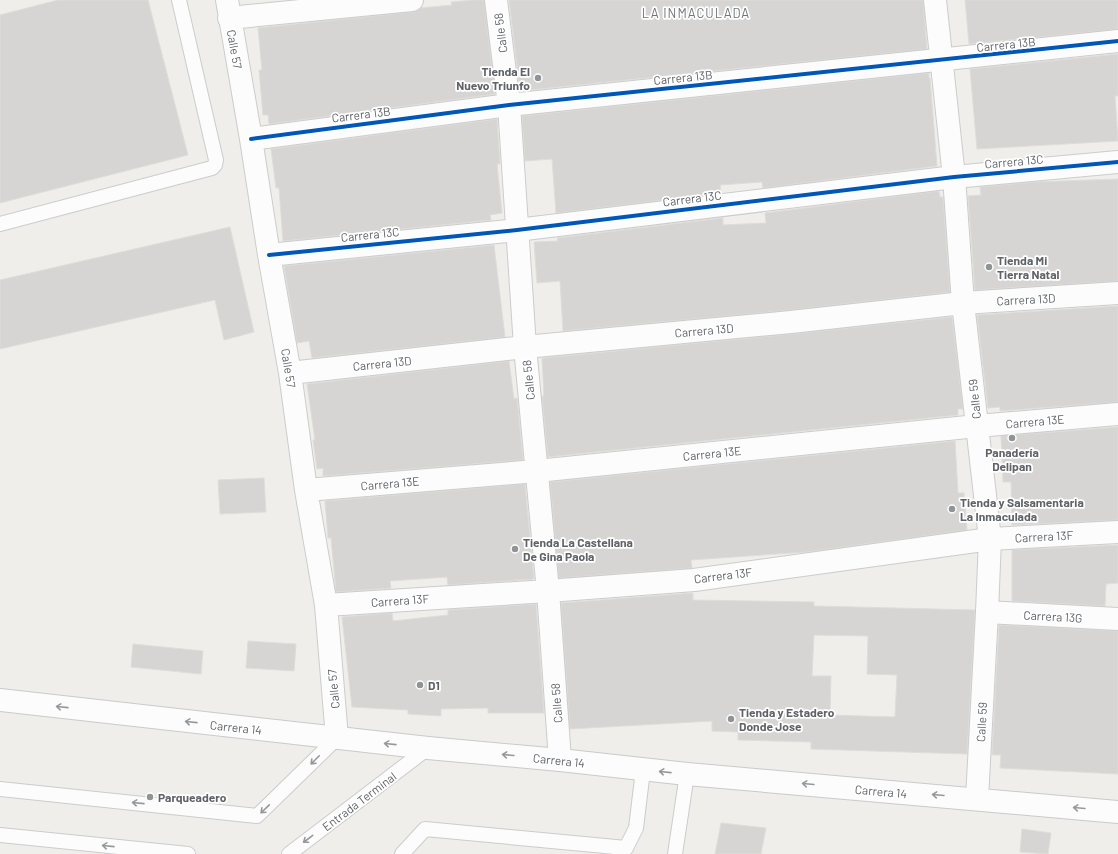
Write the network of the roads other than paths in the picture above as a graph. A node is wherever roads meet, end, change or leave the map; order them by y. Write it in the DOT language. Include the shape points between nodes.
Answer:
graph roads {
  1 [pos="179,0"];
  2 [pos="412,0"];
  3 [pos="496,0"];
  4 [pos="935,0"];
  5 [pos="228,9"];
  6 [pos="1118,41"];
  7 [pos="941,61"];
  8 [pos="509,105"];
  9 [pos="252,139"];
  10 [pos="1118,162"];
  11 [pos="954,177"];
  12 [pos="0,224"];
  13 [pos="517,230"];
  14 [pos="269,254"];
  15 [pos="1118,293"];
  16 [pos="964,303"];
  17 [pos="525,347"];
  18 [pos="290,372"];
  19 [pos="1118,414"];
  20 [pos="977,426"];
  21 [pos="537,471"];
  22 [pos="306,490"];
  23 [pos="1118,532"];
  24 [pos="990,539"];
  25 [pos="548,591"];
  26 [pos="326,605"];
  27 [pos="988,612"];
  28 [pos="1118,619"];
  29 [pos="0,700"];
  30 [pos="337,738"];
  31 [pos="428,748"];
  32 [pos="560,760"];
  33 [pos="644,770"];
  34 [pos="687,774"];
  35 [pos="0,789"];
  36 [pos="977,799"];
  37 [pos="1118,812"];
  38 [pos="0,835"];
  39 [pos="621,851"];
  40 [pos="188,854"];
  41 [pos="289,854"];
  42 [pos="402,854"];
  43 [pos="675,854"];
  1 -- 12 [label="lane" via="216,160 215,165 212,168"];
  2 -- 5 [label="street"];
  3 -- 8 [label="street, Calle 58"];
  4 -- 7 [label="street, Calle 59"];
  5 -- 9 [label="street, Calle 57"];
  6 -- 7 [label="street, Carrera 13B"];
  7 -- 8 [label="street, Carrera 13B"];
  7 -- 11 [label="street, Calle 59"];
  8 -- 9 [label="street, Carrera 13B"];
  8 -- 13 [label="street, Calle 58"];
  9 -- 14 [label="street, Calle 57"];
  10 -- 11 [label="street, Carrera 13C"];
  11 -- 13 [label="street, Carrera 13C"];
  11 -- 16 [label="street, Calle 59"];
  13 -- 14 [label="street, Carrera 13C"];
  13 -- 17 [label="street, Calle 58"];
  14 -- 18 [label="street, Calle 57"];
  15 -- 16 [label="street, Carrera 13D"];
  16 -- 17 [label="street, Carrera 13D"];
  16 -- 20 [label="street, Calle 59"];
  17 -- 18 [label="street, Carrera 13D"];
  17 -- 21 [label="street, Calle 58"];
  18 -- 22 [label="street, Calle 57"];
  19 -- 20 [label="street, Carrera 13E"];
  20 -- 21 [label="street, Carrera 13E"];
  20 -- 24 [label="street, Calle 59"];
  21 -- 22 [label="street, Carrera 13E"];
  21 -- 25 [label="street, Calle 58"];
  22 -- 26 [label="street, Calle 57"];
  23 -- 24 [label="street, Carrera 13F"];
  24 -- 25 [label="street, Carrera 13F" via="694,580"];
  24 -- 27 [label="street, Calle 59"];
  25 -- 26 [label="street, Carrera 13F"];
  25 -- 32 [label="street, Calle 58"];
  26 -- 30 [label="street, Calle 57"];
  27 -- 28 [label="street, Carrera 13G"];
  27 -- 36 [label="street, Calle 59"];
  30 -- 29 [label="street, Carrera 14, one-way"];
  31 -- 30 [label="street, Carrera 14, one-way"];
  30 -- 35 [label="lane, one-way" via="257,816"];
  32 -- 31 [label="street, Carrera 14, one-way"];
  31 -- 41 [label="lane, Entrada Terminal, one-way"];
  32 -- 33 [label="street, Carrera 14"];
  34 -- 33 [label="street, Carrera 14, one-way"];
  33 -- 39 [label="lane" via="636,828"];
  36 -- 34 [label="street, Carrera 14, one-way"];
  34 -- 43 [label="lane"];
  37 -- 36 [label="street, Carrera 14, one-way"];
  40 -- 38 [label="lane, one-way"];
  39 -- 42 [label="lane" via="425,830"];
}
